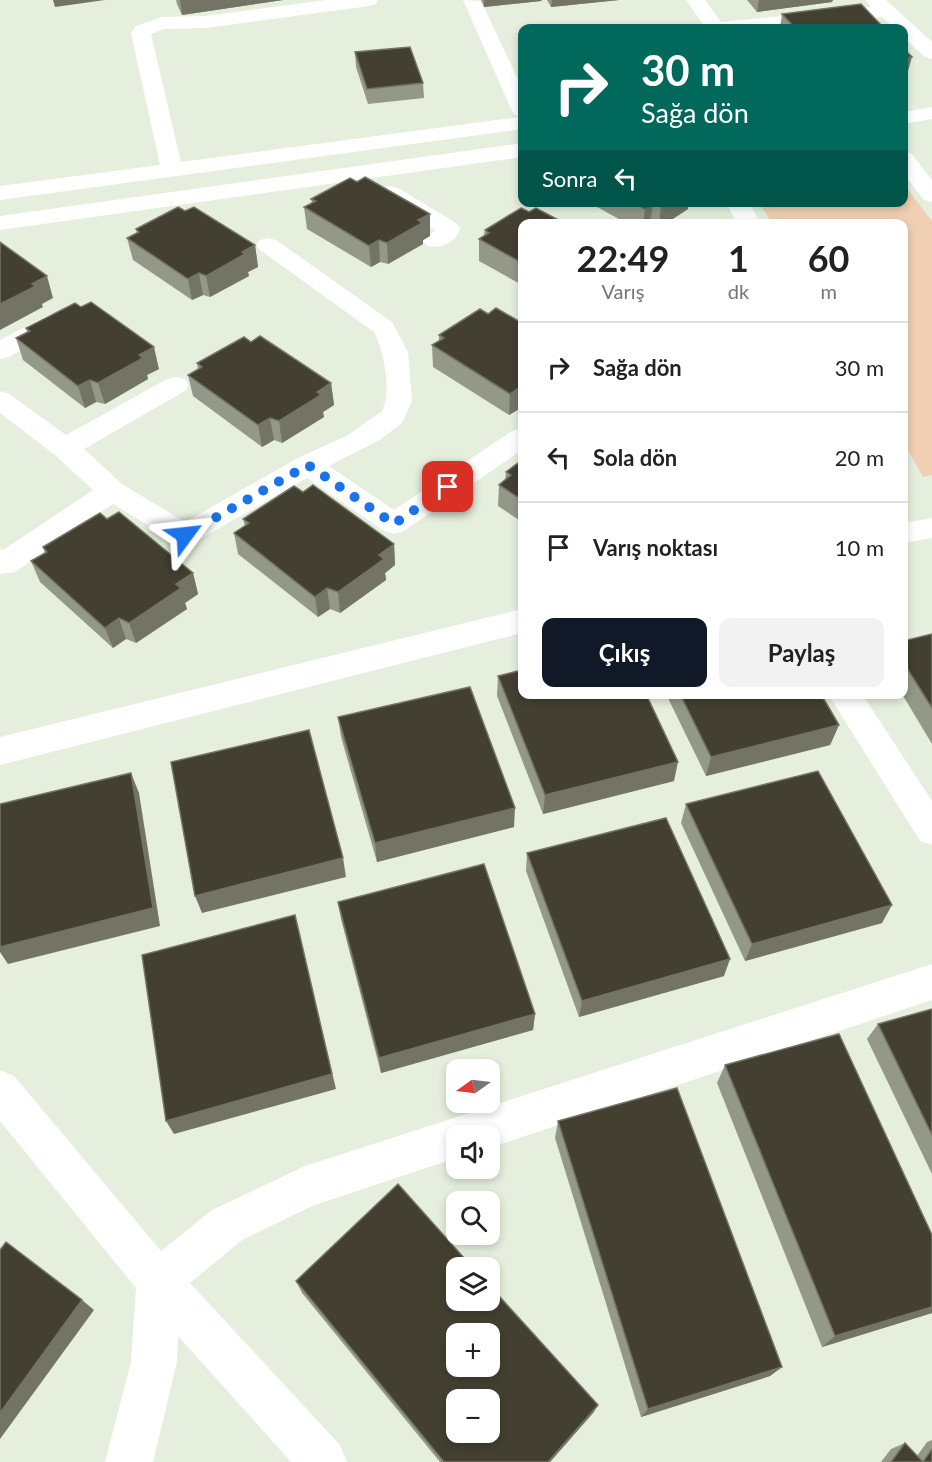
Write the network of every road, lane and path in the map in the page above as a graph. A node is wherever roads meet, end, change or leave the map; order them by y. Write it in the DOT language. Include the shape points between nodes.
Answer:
graph roads {
  1 [pos="369,0"];
  2 [pos="695,0"];
  3 [pos="472,1"];
  4 [pos="880,5"];
  5 [pos="712,24"];
  6 [pos="744,24"];
  7 [pos="901,24"];
  8 [pos="908,31"];
  9 [pos="932,53"];
  10 [pos="518,102"];
  11 [pos="932,113"];
  12 [pos="908,116"];
  13 [pos="518,124"];
  14 [pos="518,153"];
  15 [pos="908,164"];
  16 [pos="172,170"];
  17 [pos="354,173"];
  18 [pos="0,193"];
  19 [pos="932,195"];
  20 [pos="0,223"];
  21 [pos="435,241"];
  22 [pos="268,245"];
  23 [pos="72,312"];
  24 [pos="0,351"];
  25 [pos="176,385"];
  26 [pos="0,400"];
  27 [pos="518,440"];
  28 [pos="65,448"];
  29 [pos="308,465"];
  30 [pos="112,491"];
  31 [pos="932,528"];
  32 [pos="908,532"];
  33 [pos="0,560"];
  34 [pos="518,622"];
  35 [pos="847,699"];
  36 [pos="0,751"];
  37 [pos="932,830"];
  38 [pos="932,982"];
  39 [pos="0,1090"];
  40 [pos="497,1125"];
  41 [pos="446,1141"];
  42 [pos="158,1281"];
  43 [pos="129,1462"];
  44 [pos="323,1462"];
  1 -- 16 [label="street" via="205,22 162,23 143,30"];
  2 -- 5 [label="street"];
  3 -- 10 [label="street"];
  4 -- 6 [label="street"];
  4 -- 7 [label="street"];
  8 -- 9 [label="street"];
  11 -- 12 [label="street"];
  13 -- 16 [label="street"];
  14 -- 17 [label="street"];
  15 -- 19 [label="street"];
  16 -- 18 [label="street"];
  17 -- 20 [label="street"];
  17 -- 21 [label="street" via="441,222 448,228 447,233"];
  22 -- 29 [label="street" via="383,327 393,342 398,361 398,408 391,419"];
  23 -- 24 [label="street"];
  25 -- 28 [label="street"];
  26 -- 28 [label="street"];
  27 -- 29 [label="street" via="394,524"];
  28 -- 30 [label="street"];
  29 -- 30 [label="street" via="185,535"];
  30 -- 33 [label="street" via="4,564"];
  31 -- 32 [label="street"];
  34 -- 36 [label="street"];
  35 -- 37 [label="street"];
  38 -- 40 [label="street"];
  39 -- 42 [label="street"];
  41 -- 42 [label="street" via="305,1187 227,1225"];
  42 -- 43 [label="street" via="154,1362"];
  42 -- 44 [label="street"];
}
